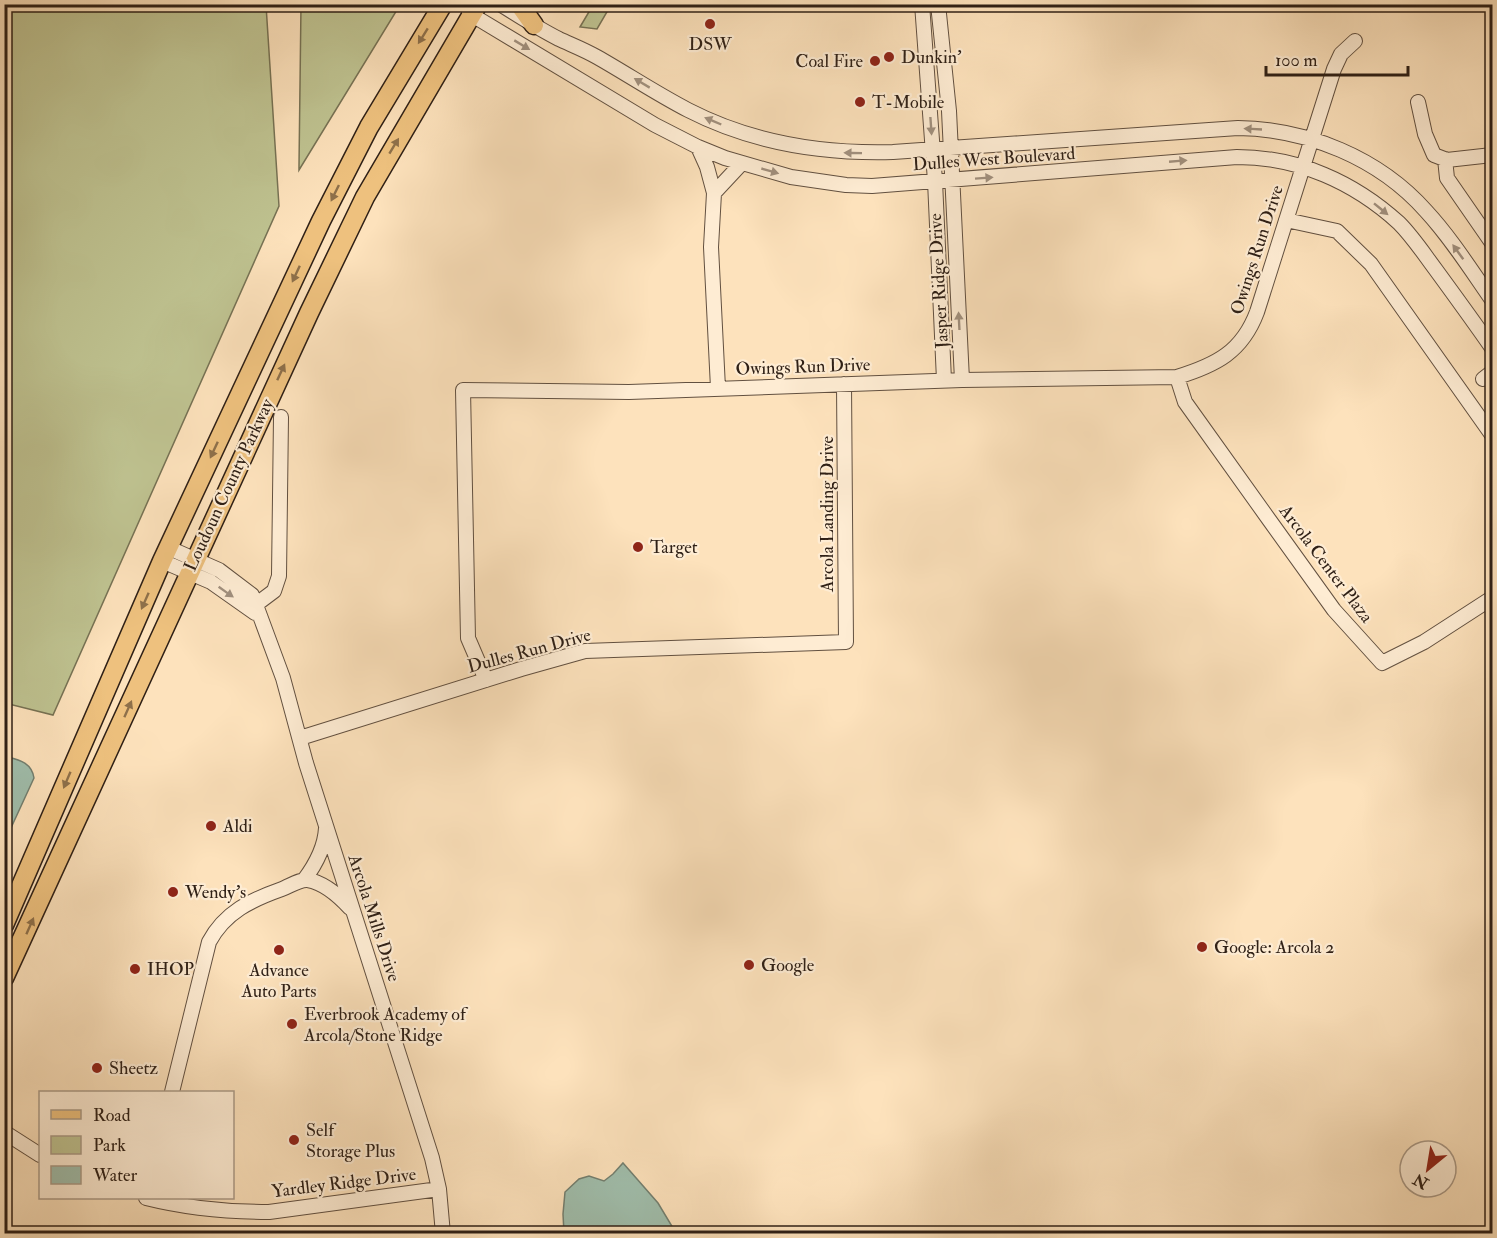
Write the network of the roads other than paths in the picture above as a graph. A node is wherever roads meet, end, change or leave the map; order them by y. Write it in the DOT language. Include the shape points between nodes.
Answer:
graph roads {
  1 [pos="442,4"];
  2 [pos="500,4"];
  3 [pos="519,4"];
  4 [pos="922,4"];
  5 [pos="938,4"];
  6 [pos="472,8"];
  7 [pos="534,25"];
  8 [pos="1355,41"];
  9 [pos="1418,102"];
  10 [pos="1311,139"];
  11 [pos="951,146"];
  12 [pos="698,147"];
  13 [pos="932,148"];
  14 [pos="1492,155"];
  15 [pos="1445,159"];
  16 [pos="742,163"];
  17 [pos="1302,166"];
  18 [pos="953,180"];
  19 [pos="935,181"];
  20 [pos="714,193"];
  21 [pos="1286,220"];
  22 [pos="1492,243"];
  23 [pos="1492,300"];
  24 [pos="1492,348"];
  25 [pos="1177,377"];
  26 [pos="944,380"];
  27 [pos="962,380"];
  28 [pos="844,384"];
  29 [pos="717,388"];
  30 [pos="281,417"];
  31 [pos="1492,435"];
  32 [pos="166,555"];
  33 [pos="192,566"];
  34 [pos="1492,598"];
  35 [pos="255,610"];
  36 [pos="846,642"];
  37 [pos="486,680"];
  38 [pos="300,738"];
  39 [pos="326,825"];
  40 [pos="304,880"];
  41 [pos="353,910"];
  42 [pos="4,925"];
  43 [pos="4,978"];
  44 [pos="172,1091"];
  45 [pos="4,1132"];
  46 [pos="39,1154"];
  47 [pos="439,1189"];
  48 [pos="155,1199"];
  49 [pos="443,1233"];
  1 -- 32 [label="main road, Loudoun County Parkway, one-way" via="385,98 339,185"];
  2 -- 7 [label="street, Dulles West Boulevard"];
  3 -- 7 [label="main road"];
  4 -- 13 [label="street, Jasper Ridge Drive, one-way"];
  5 -- 11 [label="street, Jasper Ridge Drive"];
  6 -- 12 [label="street, Dulles West Boulevard, one-way" via="655,125"];
  33 -- 6 [label="main road, Loudoun County Parkway, one-way" via="366,196"];
  13 -- 7 [label="street, Dulles West Boulevard, one-way" via="845,153 760,138 689,110"];
  8 -- 10 [label="street, Owings Run Drive" via="1336,63"];
  9 -- 15 [label="street" via="1432,151"];
  10 -- 11 [label="street, Dulles West Boulevard, one-way" via="1238,128"];
  10 -- 17 [label="street, Owings Run Drive"];
  23 -- 10 [label="street, Dulles West Boulevard, one-way" via="1445,234 1395,182 1365,162"];
  11 -- 13 [label="street, Dulles West Boulevard"];
  11 -- 18 [label="street, Jasper Ridge Drive"];
  12 -- 16 [label="street, Dulles West Boulevard"];
  12 -- 20 [label="street"];
  13 -- 19 [label="street, Jasper Ridge Drive"];
  14 -- 15 [label="street"];
  15 -- 22 [label="street" via="1447,178"];
  16 -- 19 [label="street, Dulles West Boulevard, one-way" via="791,177 846,185"];
  16 -- 20 [label="street"];
  18 -- 17 [label="street, Dulles West Boulevard, one-way" via="1237,157"];
  17 -- 21 [label="street, Owings Run Drive"];
  17 -- 24 [label="street, Dulles West Boulevard, one-way" via="1361,194 1400,224"];
  18 -- 19 [label="street, Dulles West Boulevard"];
  27 -- 18 [label="street, Jasper Ridge Drive, one-way"];
  19 -- 26 [label="street, Jasper Ridge Drive"];
  20 -- 29 [label="street" via="711,247"];
  21 -- 25 [label="street, Owings Run Drive" via="1257,312 1244,338 1219,361"];
  21 -- 31 [label="street" via="1337,231 1371,264"];
  25 -- 27 [label="street, Owings Run Drive"];
  25 -- 34 [label="street, Arcola Center Plaza" via="1185,402 1270,521 1334,610 1382,663 1424,642"];
  26 -- 27 [label="street, Owings Run Drive"];
  26 -- 28 [label="street, Owings Run Drive"];
  28 -- 29 [label="street, Owings Run Drive"];
  28 -- 36 [label="street, Arcola Landing Drive"];
  29 -- 37 [label="street, Owings Run Drive" via="629,392 463,390 468,638"];
  30 -- 35 [label="street" via="279,576 274,591"];
  32 -- 33 [label="street, Arcola Mills Drive"];
  32 -- 42 [label="main road, Loudoun County Parkway, one-way"];
  33 -- 35 [label="street, Arcola Mills Drive" via="236,581 252,595"];
  43 -- 33 [label="main road, Loudoun County Parkway, one-way"];
  35 -- 38 [label="street, Arcola Mills Drive" via="278,661"];
  36 -- 37 [label="street, Dulles Run Drive" via="596,650"];
  37 -- 38 [label="street, Dulles Run Drive"];
  38 -- 39 [label="street, Arcola Mills Drive"];
  39 -- 40 [label="street" via="320,854"];
  39 -- 41 [label="street, Arcola Mills Drive"];
  40 -- 41 [label="street" via="320,884"];
  40 -- 44 [label="street" via="241,906 214,932 208,942"];
  41 -- 47 [label="street, Arcola Mills Drive"];
  45 -- 46 [label="street"];
  47 -- 48 [label="street, Yardley Ridge Drive" via="269,1212 191,1207"];
  47 -- 49 [label="street, Arcola Mills Drive"];
}
